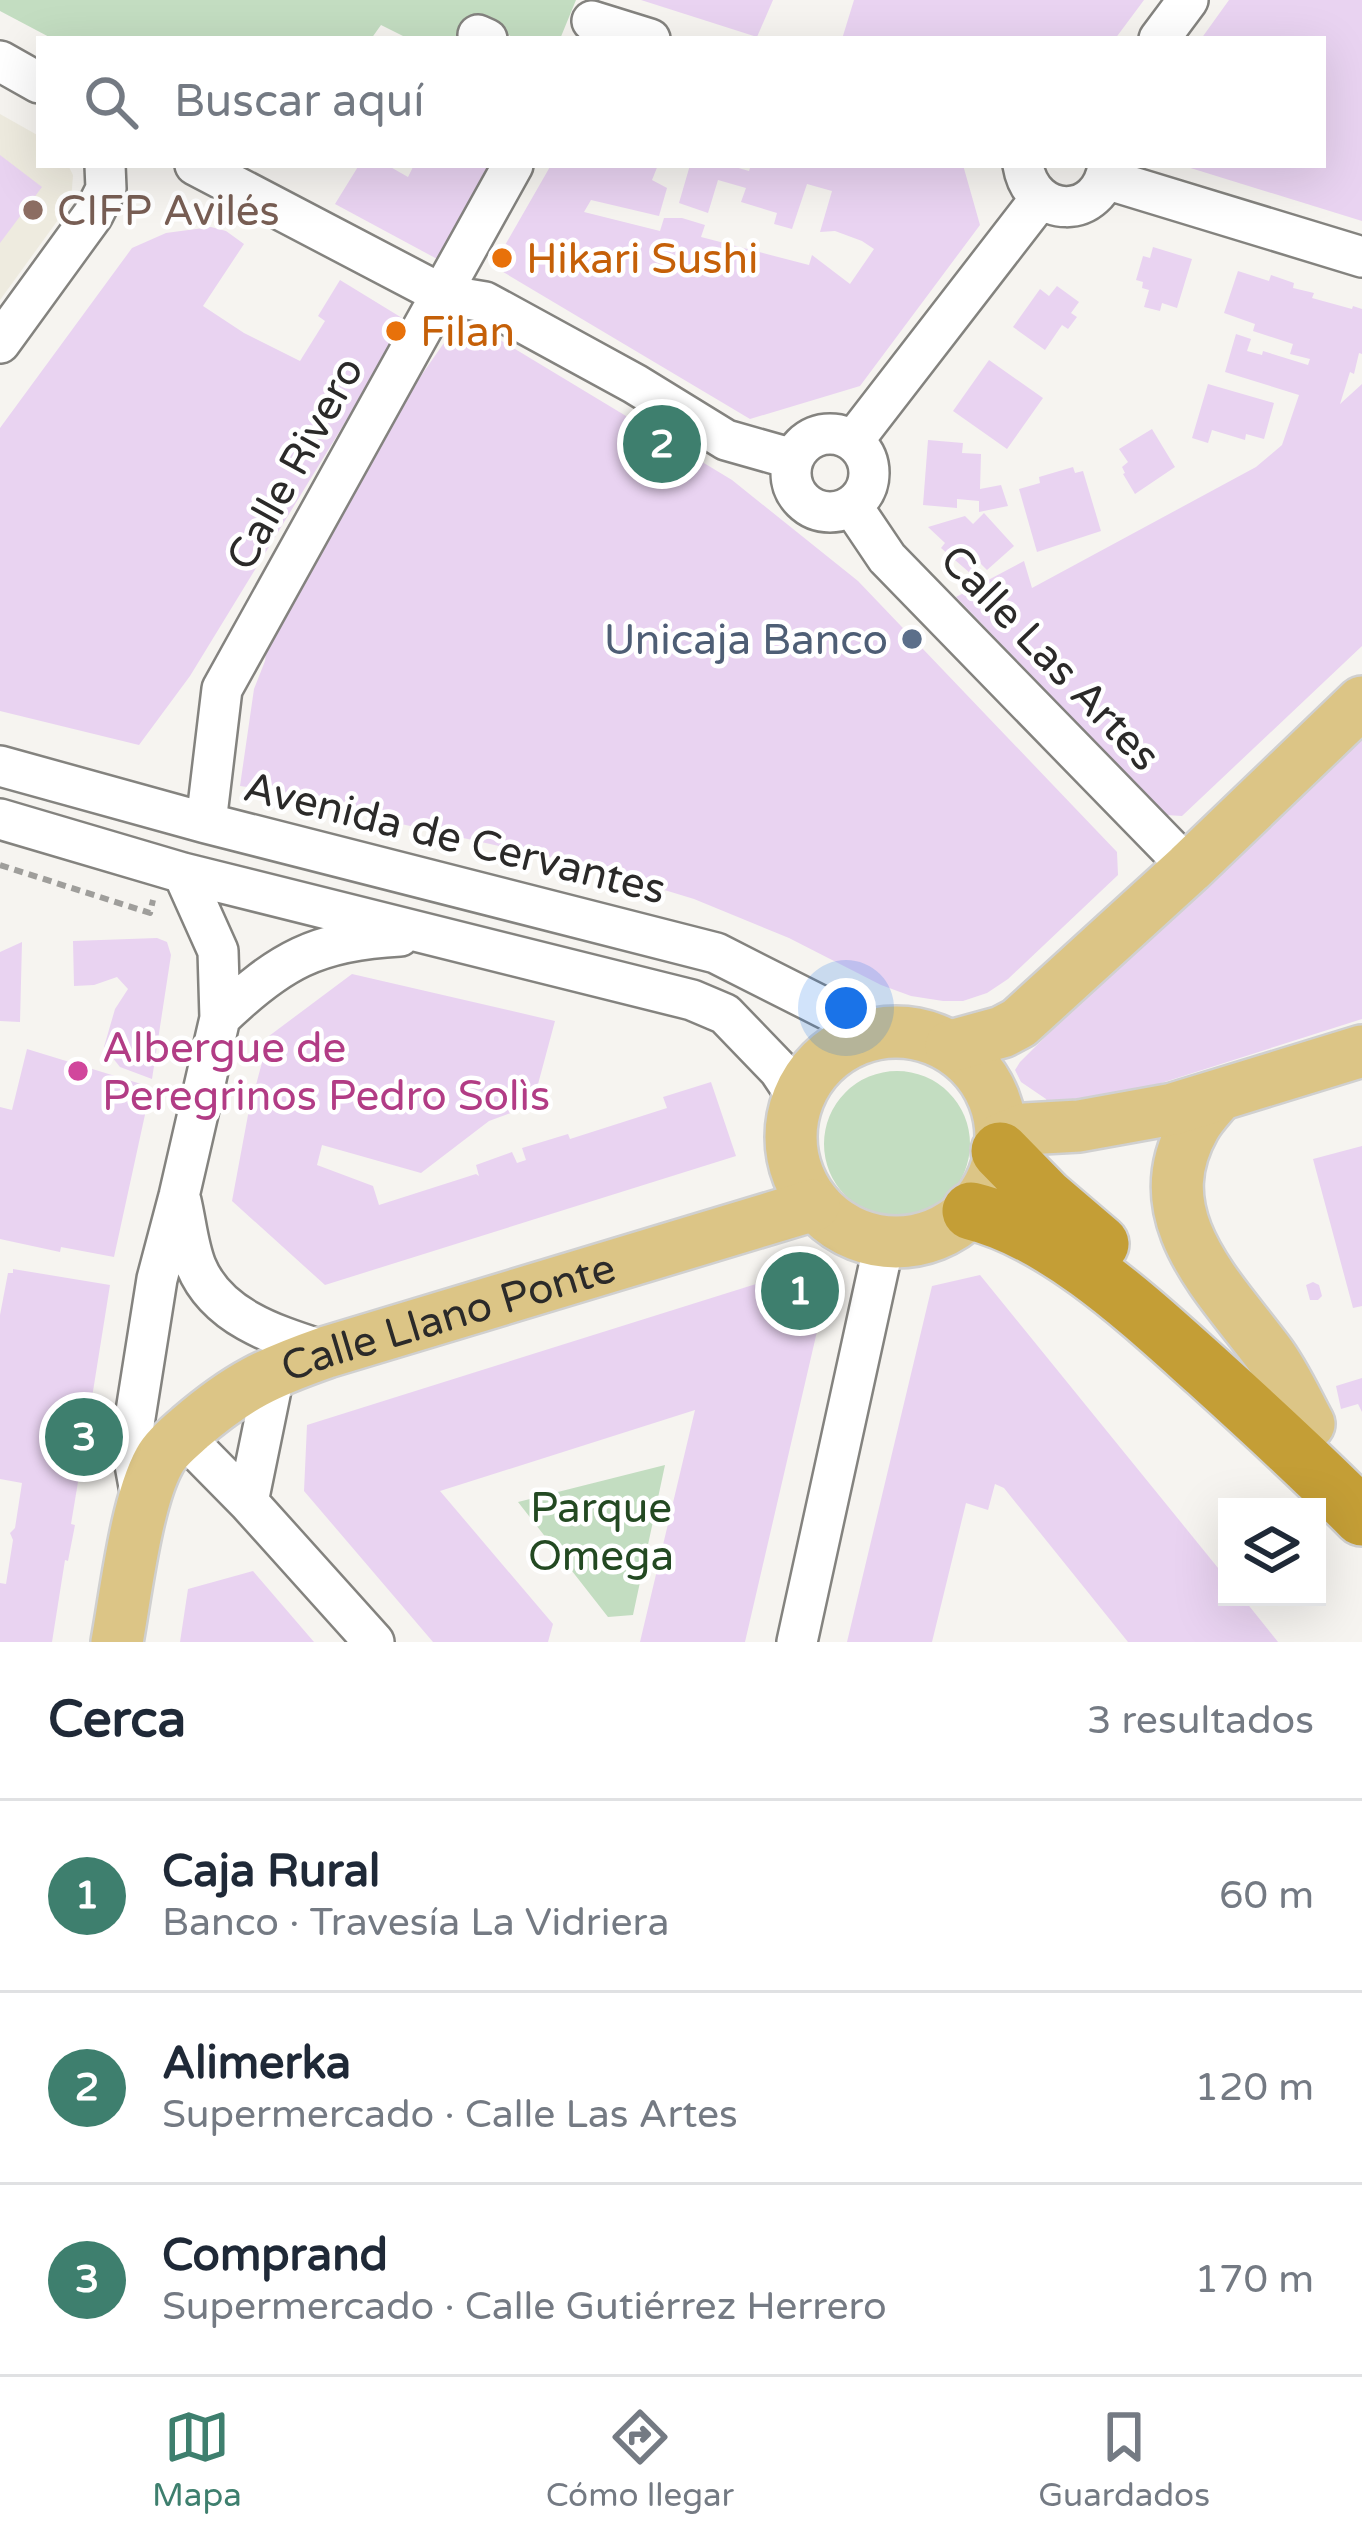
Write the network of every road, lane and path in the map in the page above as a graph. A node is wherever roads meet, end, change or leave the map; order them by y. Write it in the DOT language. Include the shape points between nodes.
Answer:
graph roads {
  1 [pos="1187,0"];
  2 [pos="591,20"];
  3 [pos="641,36"];
  4 [pos="1161,36"];
  5 [pos="0,62"];
  6 [pos="36,81"];
  7 [pos="105,168"];
  8 [pos="201,168"];
  9 [pos="511,168"];
  10 [pos="1107,172"];
  11 [pos="1031,182"];
  12 [pos="1362,257"];
  13 [pos="443,295"];
  14 [pos="0,343"];
  15 [pos="853,441"];
  16 [pos="793,459"];
  17 [pos="852,506"];
  18 [pos="1362,702"];
  19 [pos="0,766"];
  20 [pos="0,819"];
  21 [pos="206,823"];
  22 [pos="0,866"];
  23 [pos="1189,868"];
  24 [pos="172,869"];
  25 [pos="432,935"];
  26 [pos="220,1018"];
  27 [pos="874,1033"];
  28 [pos="951,1046"];
  29 [pos="1362,1051"];
  30 [pos="1217,1096"];
  31 [pos="797,1097"];
  32 [pos="1000,1180"];
  33 [pos="179,1196"];
  34 [pos="814,1204"];
  35 [pos="880,1242"];
  36 [pos="327,1352"];
  37 [pos="275,1370"];
  38 [pos="1309,1424"];
  39 [pos="182,1435"];
  40 [pos="1362,1470"];
  41 [pos="248,1502"];
  42 [pos="143,1508"];
  43 [pos="1362,1517"];
  44 [pos="118,1642"];
  45 [pos="374,1642"];
  46 [pos="797,1642"];
  1 -- 4 [label="street"];
  2 -- 3 [label="street"];
  5 -- 6 [label="street"];
  7 -- 14 [label="street" via="106,189 93,215"];
  8 -- 13 [label="street"];
  9 -- 13 [label="street, Calle Rivero"];
  10 -- 11 [label="street" via="1078,205 1052,205"];
  10 -- 12 [label="street"];
  11 -- 15 [label="street"];
  13 -- 16 [label="street" via="485,302 725,440"];
  13 -- 21 [label="street, Calle Rivero" via="222,688"];
  15 -- 16 [label="street" via="812,438"];
  15 -- 17 [label="street" via="869,474"];
  16 -- 17 [label="street" via="793,487 811,508"];
  17 -- 23 [label="street, Calle Las Artes" via="887,557"];
  18 -- 23 [label="main road"];
  19 -- 21 [label="street, Avenida de Cervantes"];
  20 -- 24 [label="street"];
  21 -- 27 [label="street, Avenida de Cervantes" via="716,953"];
  22 -- 24 [label="path" via="150,913"];
  23 -- 28 [label="main road" via="1019,1023"];
  24 -- 25 [label="street"];
  24 -- 26 [label="street" via="218,951"];
  25 -- 26 [label="street" via="356,938 303,955 257,982"];
  25 -- 31 [label="street" via="725,1014"];
  26 -- 33 [label="street"];
  27 -- 28 [label="main road" via="899,1031"];
  27 -- 31 [label="main road" via="827,1055"];
  28 -- 32 [label="main road" via="987,1084 998,1110"];
  29 -- 30 [label="main road"];
  30 -- 32 [label="main road" via="1078,1126 1025,1129"];
  30 -- 38 [label="main road" via="1183,1154 1176,1202 1196,1256 1272,1357"];
  31 -- 34 [label="main road" via="791,1155"];
  32 -- 35 [label="main road" via="953,1226 924,1239"];
  32 -- 38 [label="highway"];
  32 -- 43 [label="highway" via="1041,1238 1140,1311"];
  33 -- 36 [label="street" via="197,1268 220,1300 261,1330"];
  33 -- 42 [label="street" via="131,1443"];
  34 -- 35 [label="main road" via="846,1230"];
  34 -- 36 [label="main road, Calle Llano Ponte"];
  35 -- 46 [label="street"];
  36 -- 37 [label="main road, Calle Llano Ponte"];
  37 -- 39 [label="main road, Calle Llano Ponte"];
  37 -- 41 [label="street"];
  38 -- 40 [label="highway"];
  39 -- 41 [label="street"];
  39 -- 42 [label="main road, Calle Llano Ponte" via="159,1460"];
  41 -- 45 [label="street"];
  42 -- 44 [label="main road, Calle Llano Ponte"];
}
